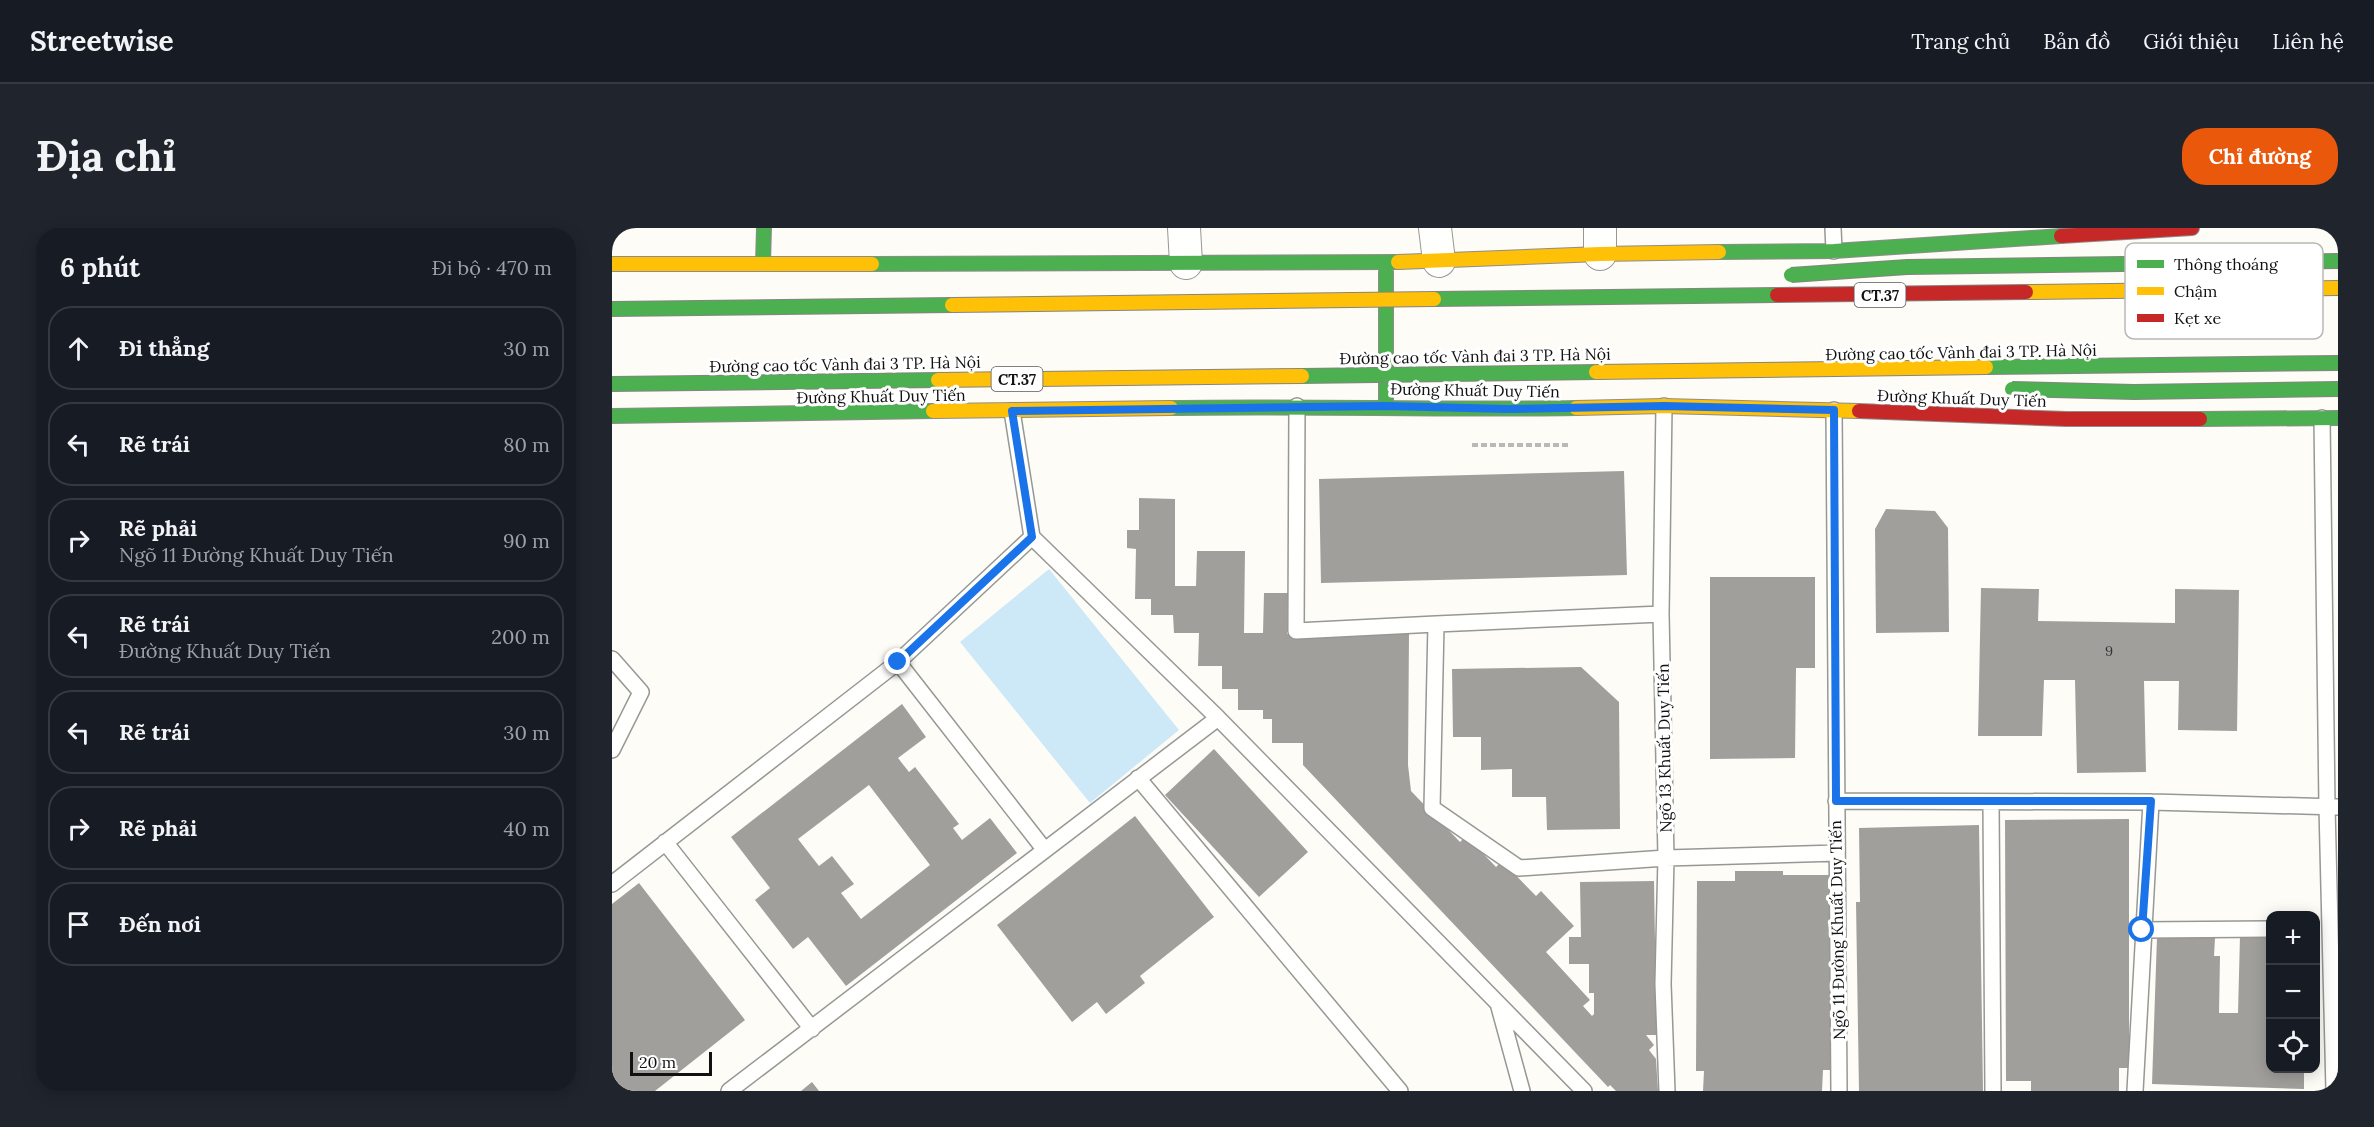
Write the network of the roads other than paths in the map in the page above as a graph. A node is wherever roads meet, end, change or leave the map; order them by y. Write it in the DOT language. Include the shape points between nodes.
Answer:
graph roads {
  1 [pos="764,228"];
  2 [pos="1184,228"];
  3 [pos="1435,228"];
  4 [pos="1833,228"];
  5 [pos="2192,228"];
  6 [pos="1600,241"];
  7 [pos="1834,251"];
  8 [pos="1439,261"];
  9 [pos="2323,261"];
  10 [pos="2338,261"];
  11 [pos="763,263"];
  12 [pos="1186,263"];
  13 [pos="1386,263"];
  14 [pos="612,264"];
  15 [pos="2125,264"];
  16 [pos="1777,276"];
  17 [pos="1670,282"];
  18 [pos="2323,288"];
  19 [pos="2338,288"];
  20 [pos="2125,291"];
  21 [pos="1422,298"];
  22 [pos="612,309"];
  23 [pos="2338,363"];
  24 [pos="1422,372"];
  25 [pos="1813,383"];
  26 [pos="612,384"];
  27 [pos="2002,389"];
  28 [pos="2338,389"];
  29 [pos="1297,406"];
  30 [pos="1386,406"];
  31 [pos="1664,406"];
  32 [pos="1834,410"];
  33 [pos="1012,411"];
  34 [pos="612,416"];
  35 [pos="2322,418"];
  36 [pos="2338,418"];
  37 [pos="1032,537"];
  38 [pos="1661,614"];
  39 [pos="1436,624"];
  40 [pos="612,659"];
  41 [pos="898,662"];
  42 [pos="1218,718"];
  43 [pos="612,750"];
  44 [pos="1138,778"];
  45 [pos="1836,801"];
  46 [pos="2151,801"];
  47 [pos="1991,803"];
  48 [pos="2333,807"];
  49 [pos="664,842"];
  50 [pos="1044,849"];
  51 [pos="1837,854"];
  52 [pos="1666,858"];
  53 [pos="612,884"];
  54 [pos="2266,929"];
  55 [pos="2323,929"];
  56 [pos="2142,930"];
  57 [pos="1499,1006"];
  58 [pos="812,1029"];
  59 [pos="729,1091"];
  60 [pos="1400,1091"];
  61 [pos="1522,1091"];
  62 [pos="1584,1091"];
  63 [pos="1667,1091"];
  64 [pos="1839,1091"];
  65 [pos="1993,1091"];
  66 [pos="2135,1091"];
  67 [pos="2334,1091"];
  1 -- 11 [label="main road"];
  2 -- 12 [label="street"];
  3 -- 8 [label="street"];
  4 -- 7 [label="lane"];
  5 -- 7 [label="main road"];
  6 -- 7 [label="main road"];
  6 -- 8 [label="main road"];
  8 -- 13 [label="main road"];
  9 -- 10 [label="main road, bridge"];
  11 -- 12 [label="main road"];
  11 -- 14 [label="main road"];
  12 -- 13 [label="main road"];
  13 -- 30 [label="main road"];
  15 -- 16 [label="main road, bridge" via="1907,267"];
  17 -- 21 [label="main road, bridge"];
  18 -- 19 [label="main road, CT.37, bridge"];
  20 -- 21 [label="main road, CT.37, bridge"];
  21 -- 22 [label="main road, CT.37, bridge"];
  23 -- 24 [label="main road, Đường cao tốc Vành đai 3 TP. Hà Nội / CT.37, bridge"];
  24 -- 25 [label="main road, bridge"];
  24 -- 26 [label="main road, Đường cao tốc Vành đai 3 TP. Hà Nội / CT.37, bridge"];
  27 -- 28 [label="main road, bridge"];
  29 -- 30 [label="main road, Đường Khuất Duy Tiến"];
  29 -- 33 [label="main road, Đường Khuất Duy Tiến"];
  29 -- 39 [label="lane" via="1296,631"];
  30 -- 31 [label="main road, Đường Khuất Duy Tiến"];
  31 -- 32 [label="main road, Đường Khuất Duy Tiến"];
  31 -- 38 [label="lane, Ngõ 13 Khuất Duy Tiến"];
  32 -- 35 [label="main road, Đường Khuất Duy Tiến" via="2066,419"];
  32 -- 45 [label="lane, Ngõ 11 Đường Khuất Duy Tiến"];
  33 -- 34 [label="main road, Đường Khuất Duy Tiến"];
  33 -- 37 [label="lane"];
  35 -- 36 [label="main road, Đường Khuất Duy Tiến"];
  35 -- 48 [label="lane"];
  37 -- 41 [label="lane"];
  37 -- 42 [label="lane"];
  38 -- 39 [label="lane"];
  38 -- 52 [label="lane, Ngõ 13 Khuất Duy Tiến"];
  39 -- 52 [label="lane" via="1432,808 1519,868"];
  40 -- 43 [label="lane" via="641,692"];
  41 -- 49 [label="lane"];
  41 -- 50 [label="lane"];
  42 -- 44 [label="lane"];
  42 -- 57 [label="lane"];
  44 -- 50 [label="lane"];
  44 -- 60 [label="lane"];
  45 -- 47 [label="lane"];
  45 -- 51 [label="lane, Ngõ 11 Đường Khuất Duy Tiến"];
  46 -- 47 [label="lane"];
  46 -- 48 [label="lane"];
  46 -- 56 [label="lane"];
  47 -- 65 [label="lane"];
  48 -- 55 [label="lane"];
  49 -- 53 [label="lane"];
  49 -- 58 [label="lane"];
  50 -- 58 [label="lane"];
  51 -- 52 [label="lane"];
  51 -- 64 [label="lane, Ngõ 11 Đường Khuất Duy Tiến"];
  52 -- 63 [label="lane, Ngõ 13 Khuất Duy Tiến" via="1663,984"];
  54 -- 56 [label="lane"];
  55 -- 67 [label="lane"];
  56 -- 66 [label="lane"];
  57 -- 61 [label="lane"];
  57 -- 62 [label="lane"];
  58 -- 59 [label="lane"];
}
